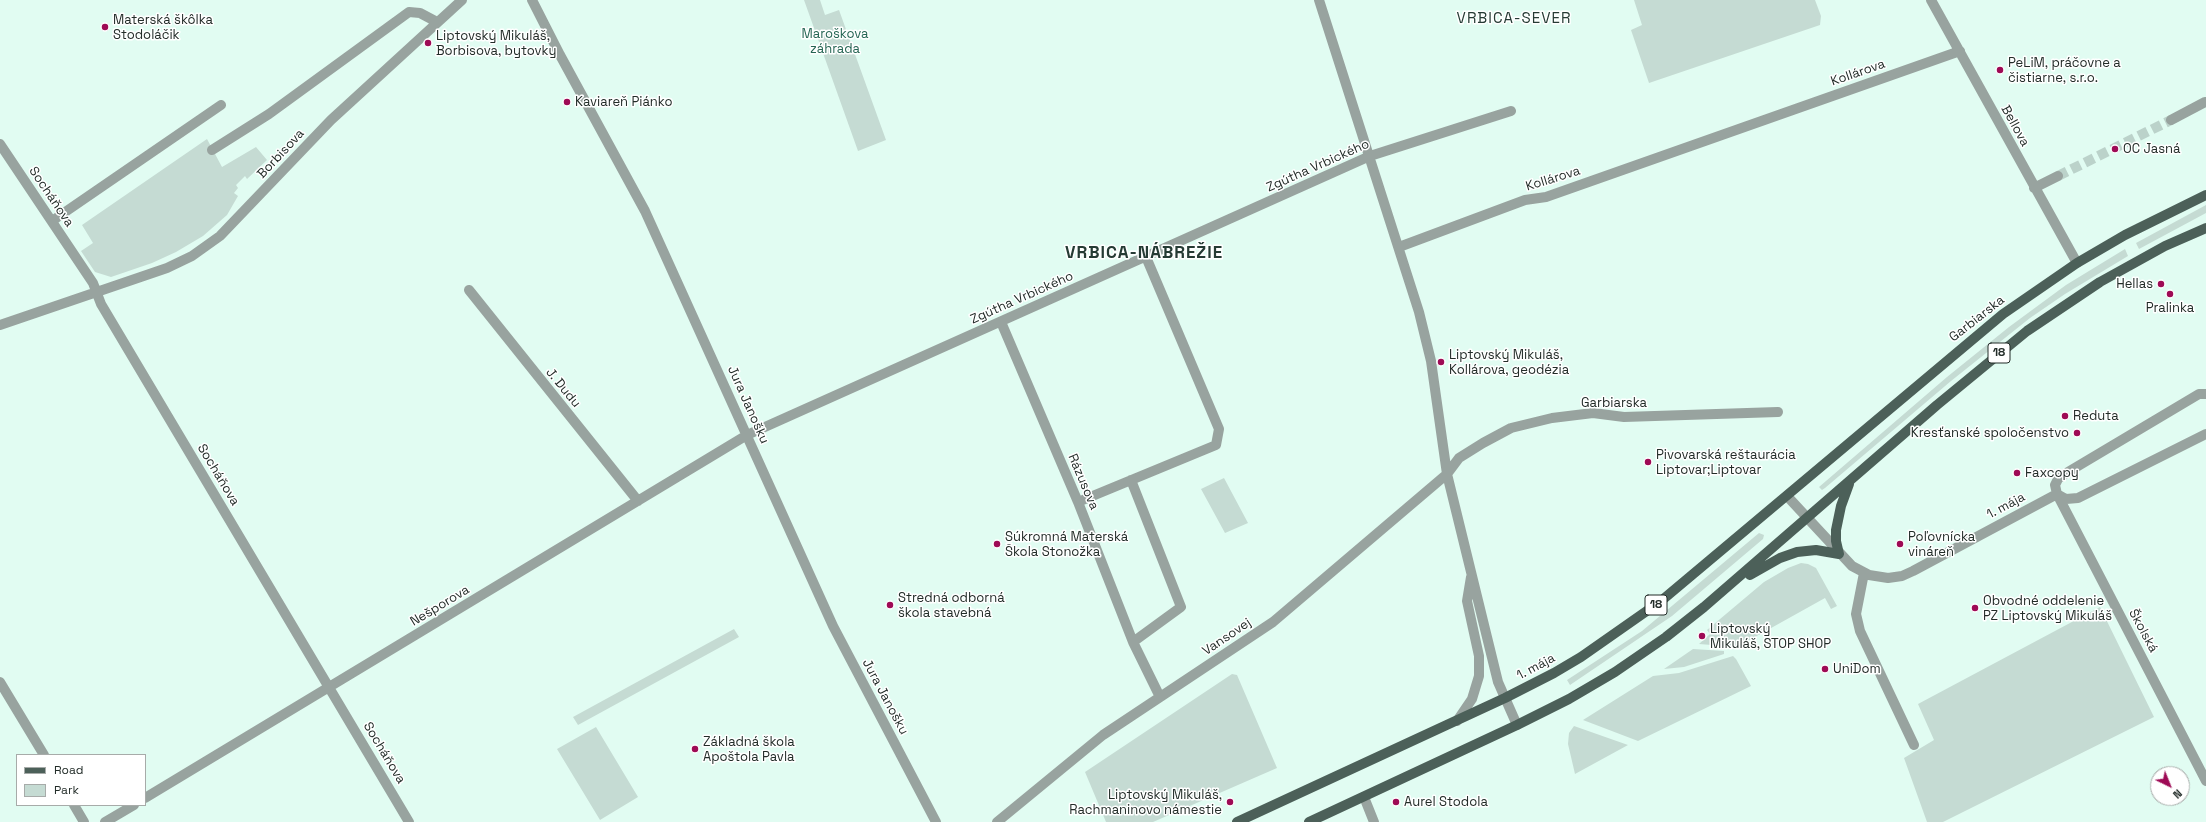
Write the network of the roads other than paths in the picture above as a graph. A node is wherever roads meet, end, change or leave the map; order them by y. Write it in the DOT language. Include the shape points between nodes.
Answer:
graph roads {
  1 [pos="462,0"];
  2 [pos="532,0"];
  3 [pos="1319,0"];
  4 [pos="1932,0"];
  5 [pos="438,22"];
  6 [pos="1960,51"];
  7 [pos="2205,102"];
  8 [pos="221,105"];
  9 [pos="1511,111"];
  10 [pos="2171,120"];
  11 [pos="0,144"];
  12 [pos="212,150"];
  13 [pos="1370,156"];
  14 [pos="2058,176"];
  15 [pos="2034,188"];
  16 [pos="2206,195"];
  17 [pos="52,221"];
  18 [pos="2206,228"];
  19 [pos="1399,247"];
  20 [pos="1146,257"];
  21 [pos="2077,263"];
  22 [pos="468,290"];
  23 [pos="97,292"];
  24 [pos="1001,322"];
  25 [pos="0,325"];
  26 [pos="2206,394"];
  27 [pos="1778,412"];
  28 [pos="2206,434"];
  29 [pos="747,435"];
  30 [pos="1459,458"];
  31 [pos="1447,474"];
  32 [pos="1131,480"];
  33 [pos="1850,482"];
  34 [pos="2057,494"];
  35 [pos="1787,496"];
  36 [pos="638,501"];
  37 [pos="1078,502"];
  38 [pos="1808,520"];
  39 [pos="1839,554"];
  40 [pos="1472,571"];
  41 [pos="1864,573"];
  42 [pos="1735,581"];
  43 [pos="1133,642"];
  44 [pos="0,682"];
  45 [pos="330,688"];
  46 [pos="1160,697"];
  47 [pos="1505,698"];
  48 [pos="1456,721"];
  49 [pos="1517,725"];
  50 [pos="1914,745"];
  51 [pos="43,754"];
  52 [pos="2206,781"];
  53 [pos="146,797"];
  54 [pos="1364,797"];
  55 [pos="75,806"];
  56 [pos="132,806"];
  57 [pos="84,822"];
  58 [pos="105,822"];
  59 [pos="409,822"];
  60 [pos="936,822"];
  61 [pos="997,822"];
  62 [pos="1237,822"];
  63 [pos="1309,822"];
  64 [pos="1374,822"];
  1 -- 5 [label="street, Borbisova"];
  2 -- 29 [label="street, Jura Janošku" via="645,211"];
  3 -- 13 [label="street"];
  4 -- 6 [label="street, Bellova"];
  5 -- 12 [label="street" via="420,13 409,12 264,118"];
  5 -- 23 [label="street, Borbisova" via="331,120 220,236 182,262"];
  6 -- 15 [label="street, Bellova"];
  6 -- 19 [label="street, Kollárova" via="1546,197 1525,200"];
  7 -- 10 [label="street"];
  8 -- 17 [label="street"];
  9 -- 13 [label="street, Zgútha Vrbického"];
  11 -- 17 [label="street, Socháňova"];
  13 -- 19 [label="street"];
  13 -- 20 [label="street, Zgútha Vrbického"];
  14 -- 15 [label="street"];
  15 -- 21 [label="street, Bellova"];
  16 -- 21 [label="main road, Garbiarska / 18" via="2125,235"];
  17 -- 23 [label="street, Socháňova"];
  18 -- 33 [label="main road, 18" via="2132,264 2027,331 1937,405"];
  19 -- 31 [label="street" via="1431,361"];
  20 -- 24 [label="street, Zgútha Vrbického"];
  20 -- 32 [label="street" via="1219,429 1216,445"];
  21 -- 35 [label="main road, Garbiarska / 18" via="1983,330"];
  22 -- 36 [label="street, J. Dudu"];
  23 -- 25 [label="street, Borbisova"];
  23 -- 45 [label="street, Socháňova" via="101,304"];
  24 -- 29 [label="street, Zgútha Vrbického"];
  24 -- 37 [label="street, Rázusova"];
  26 -- 34 [label="street" via="2199,394 2061,476 2055,485"];
  27 -- 30 [label="street, Garbiarska" via="1624,417 1593,413 1552,418 1511,428"];
  28 -- 34 [label="street" via="2078,498 2066,499"];
  29 -- 36 [label="street, Nešporova"];
  29 -- 60 [label="street, Jura Janošku" via="833,626"];
  30 -- 31 [label="street, Vansovej"];
  31 -- 40 [label="street"];
  31 -- 46 [label="street, Vansovej" via="1273,622"];
  32 -- 37 [label="street"];
  32 -- 43 [label="street" via="1181,607"];
  33 -- 38 [label="main road, 18"];
  33 -- 39 [label="main road" via="1836,530"];
  34 -- 41 [label="street, 1. mája" via="1902,576 1882,578"];
  34 -- 52 [label="street, Školská"];
  35 -- 38 [label="street, 1. mája"];
  35 -- 47 [label="main road, 1. mája / 18" via="1661,601 1618,632 1554,673"];
  36 -- 45 [label="street, Nešporova"];
  37 -- 43 [label="street, Rázusova"];
  38 -- 39 [label="street, 1. mája"];
  38 -- 42 [label="main road, 18"];
  39 -- 41 [label="street, 1. mája"];
  39 -- 42 [label="main road" via="1816,550 1797,552"];
  40 -- 47 [label="street" via="1496,676"];
  40 -- 48 [label="street" via="1467,601 1479,656 1479,676 1472,699"];
  41 -- 50 [label="street" via="1856,614 1860,631"];
  42 -- 49 [label="main road, 18" via="1666,637 1615,672"];
  43 -- 46 [label="street, Rázusova"];
  44 -- 51 [label="street"];
  45 -- 53 [label="street, Nešporova"];
  45 -- 59 [label="street, Socháňova"];
  46 -- 61 [label="street, Vansovej" via="1103,735"];
  47 -- 48 [label="main road, 1. mája / 18"];
  47 -- 49 [label="street"];
  48 -- 62 [label="main road, 1. mája / 18"];
  49 -- 54 [label="main road, 18"];
  54 -- 63 [label="main road, 18"];
  54 -- 64 [label="street"];
  55 -- 57 [label="street"];
  56 -- 58 [label="street"];
}
